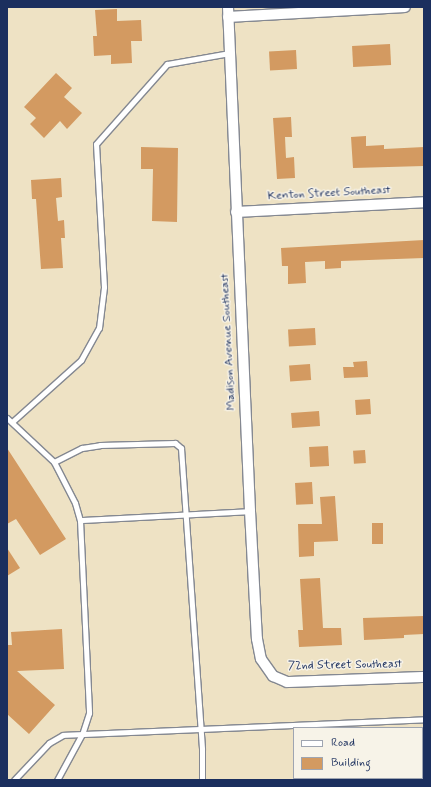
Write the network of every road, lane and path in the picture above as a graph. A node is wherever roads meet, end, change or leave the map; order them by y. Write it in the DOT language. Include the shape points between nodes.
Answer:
graph roads {
  1 [pos="405,7"];
  2 [pos="228,12"];
  3 [pos="230,53"];
  4 [pos="424,202"];
  5 [pos="236,212"];
  6 [pos="7,418"];
  7 [pos="12,422"];
  8 [pos="54,462"];
  9 [pos="250,511"];
  10 [pos="186,514"];
  11 [pos="80,520"];
  12 [pos="269,672"];
  13 [pos="424,677"];
  14 [pos="424,719"];
  15 [pos="200,730"];
  16 [pos="82,734"];
  17 [pos="14,780"];
  18 [pos="57,780"];
  19 [pos="202,780"];
  1 -- 2 [label="street"];
  2 -- 3 [label="street, Madison Avenue Southeast"];
  3 -- 5 [label="street, Madison Avenue Southeast"];
  3 -- 7 [label="lane" via="167,64 96,144 104,287 99,328 81,360"];
  4 -- 5 [label="street, Kenton Street Southeast"];
  5 -- 9 [label="street, Madison Avenue Southeast"];
  6 -- 7 [label="lane"];
  7 -- 8 [label="lane"];
  8 -- 10 [label="lane" via="82,448 95,445 175,443 181,448 183,455"];
  8 -- 11 [label="lane" via="75,503"];
  9 -- 10 [label="lane"];
  9 -- 12 [label="street, Madison Avenue Southeast" via="257,639 261,659"];
  10 -- 11 [label="lane"];
  10 -- 15 [label="lane"];
  11 -- 16 [label="lane" via="89,713"];
  12 -- 13 [label="street, 72nd Street Southeast" via="279,680 297,683"];
  14 -- 15 [label="lane"];
  15 -- 16 [label="lane"];
  15 -- 19 [label="lane"];
  16 -- 17 [label="lane" via="63,735 54,739"];
  16 -- 18 [label="lane"];
}
